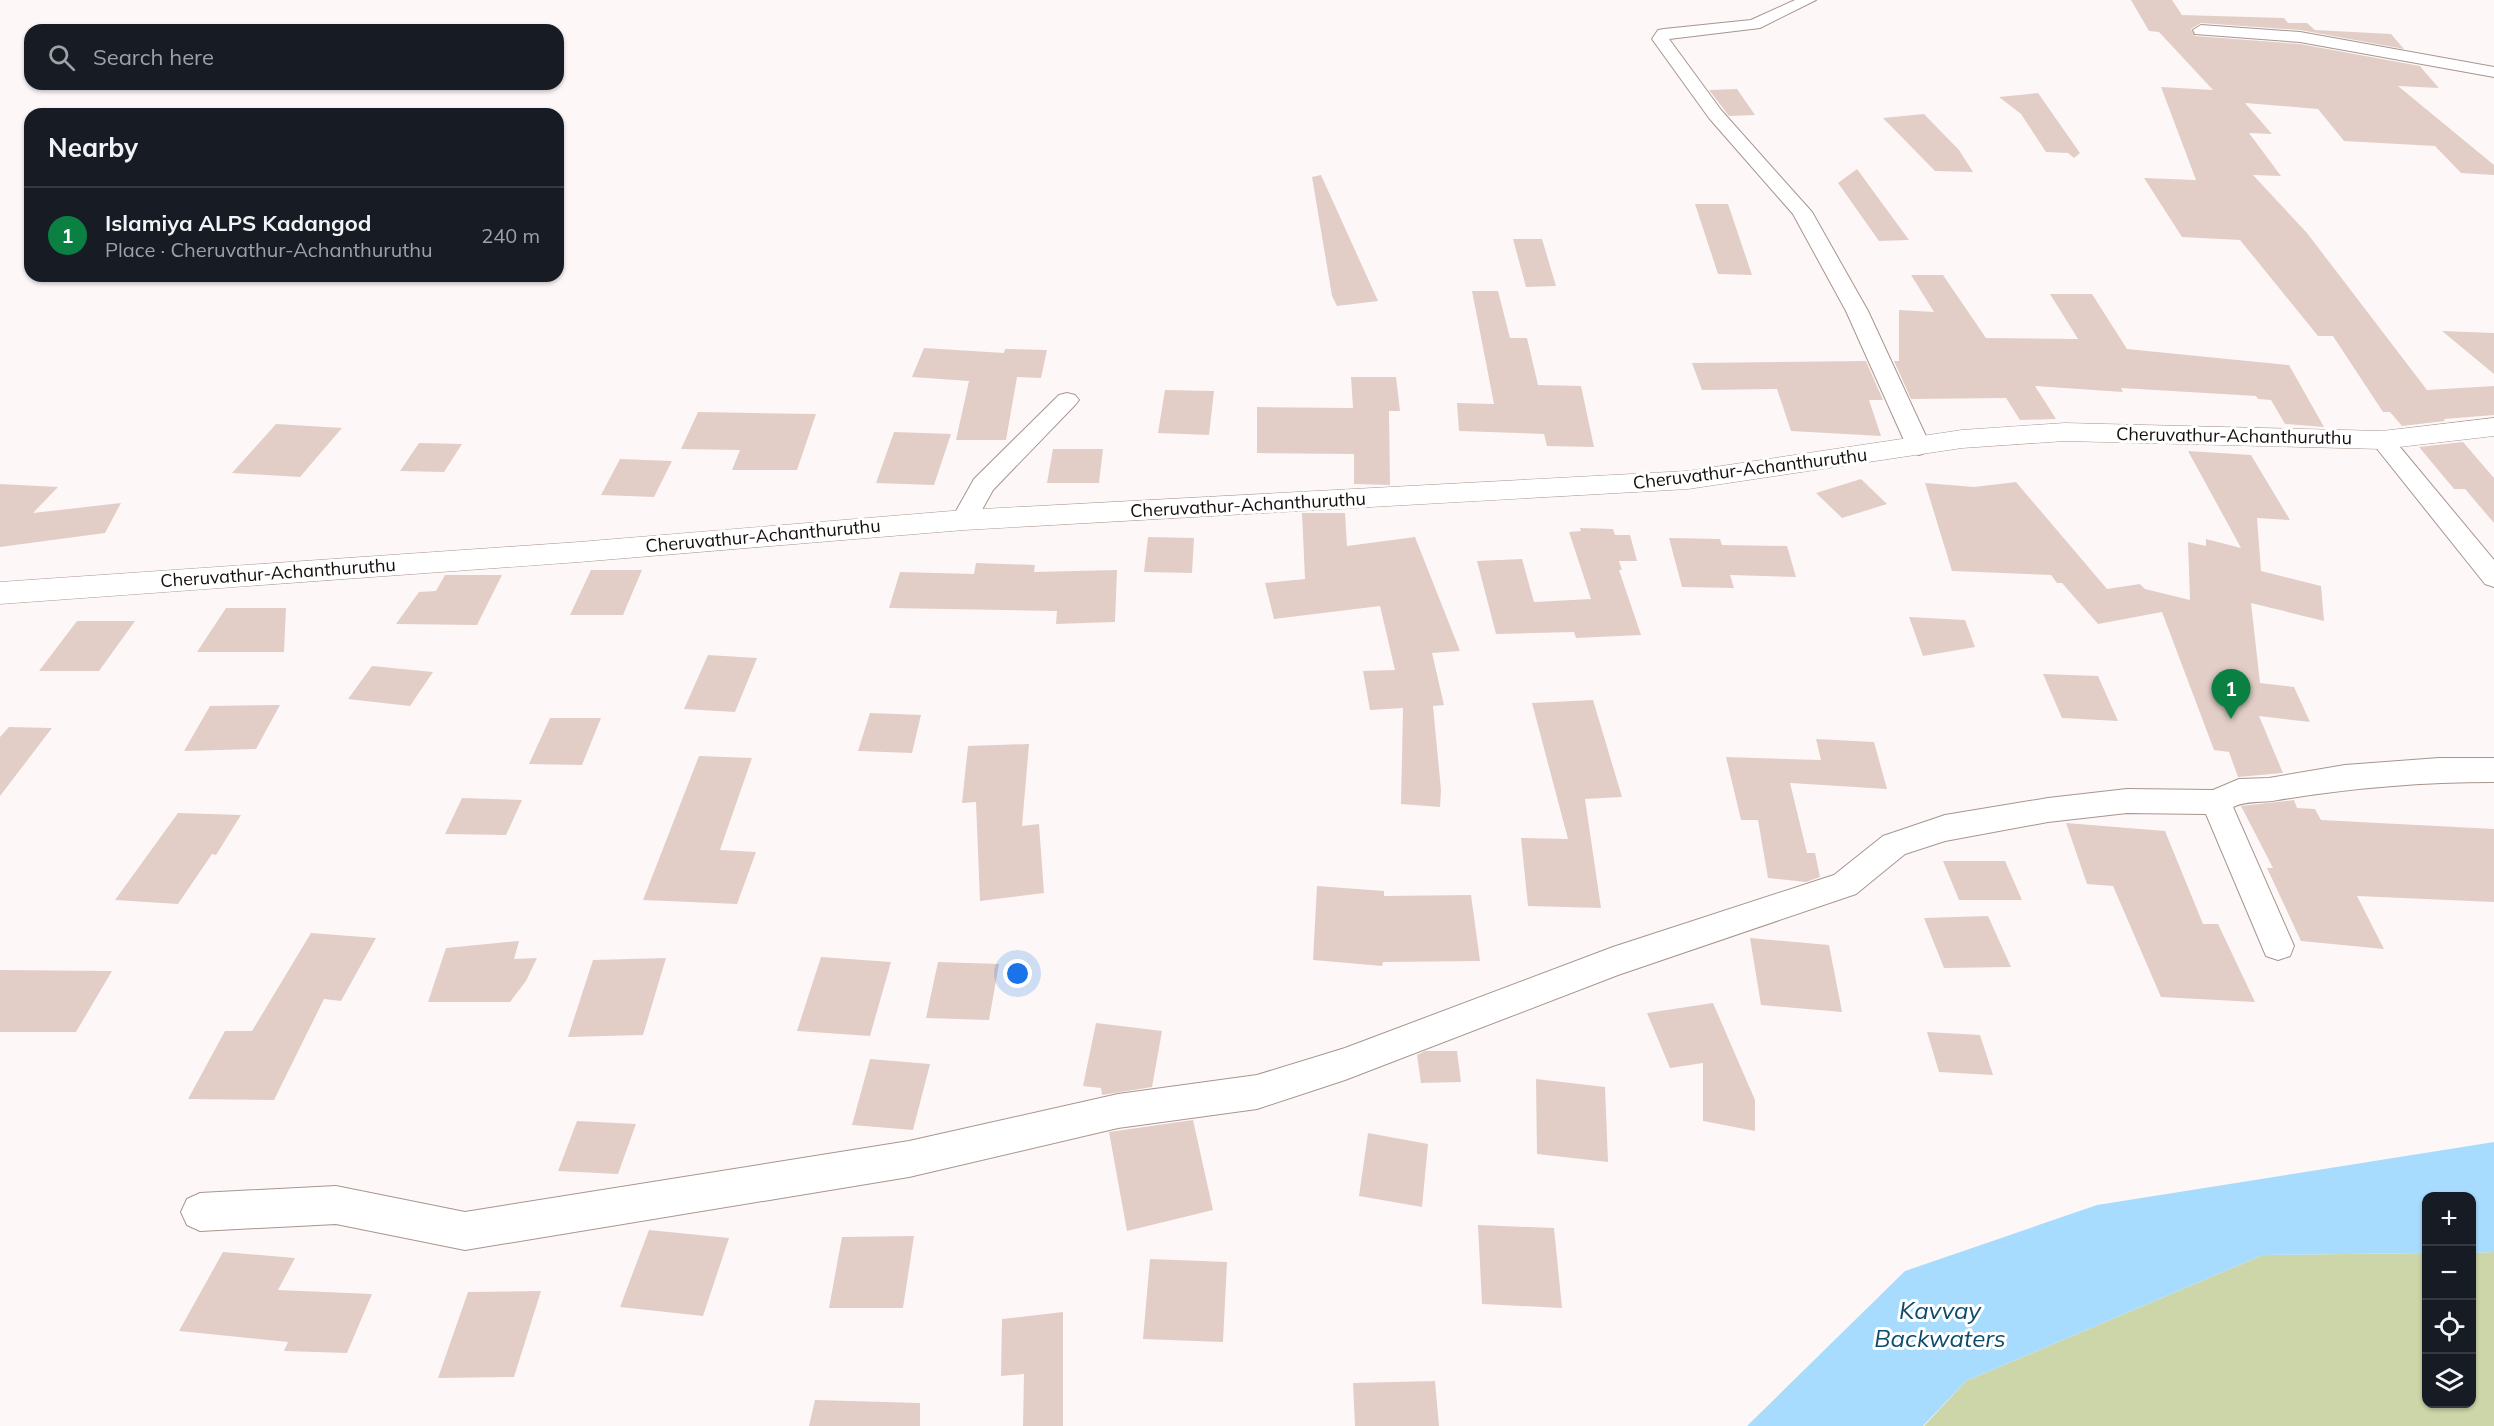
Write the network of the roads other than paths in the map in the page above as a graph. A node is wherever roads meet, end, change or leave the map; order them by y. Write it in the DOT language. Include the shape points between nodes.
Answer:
graph roads {
  1 [pos="1808,0"];
  2 [pos="2201,30"];
  3 [pos="2494,72"];
  4 [pos="1067,400"];
  5 [pos="2494,427"];
  6 [pos="2382,440"];
  7 [pos="1919,447"];
  8 [pos="964,520"];
  9 [pos="2494,578"];
  10 [pos="0,593"];
  11 [pos="2494,770"];
  12 [pos="2216,802"];
  13 [pos="2278,946"];
  14 [pos="200,1212"];
  1 -- 7 [label="street" via="1754,25 1664,34 1660,39 1715,114 1802,213 1857,311"];
  2 -- 3 [label="street" via="2300,37"];
  4 -- 8 [label="street" via="983,485"];
  5 -- 6 [label="main road, Cheruvathur-Achanthuruthu"];
  6 -- 7 [label="main road, Cheruvathur-Achanthuruthu" via="2065,432 1962,439"];
  6 -- 9 [label="street"];
  7 -- 8 [label="main road, Cheruvathur-Achanthuruthu" via="1688,480"];
  8 -- 10 [label="main road, Cheruvathur-Achanthuruthu"];
  11 -- 12 [label="street" via="2345,777 2239,791"];
  12 -- 13 [label="street"];
  12 -- 14 [label="street" via="2127,801 1945,828 1894,845 1845,885 1613,962 1345,1064 1257,1092 1118,1111 909,1159 465,1230 336,1205"];
}
